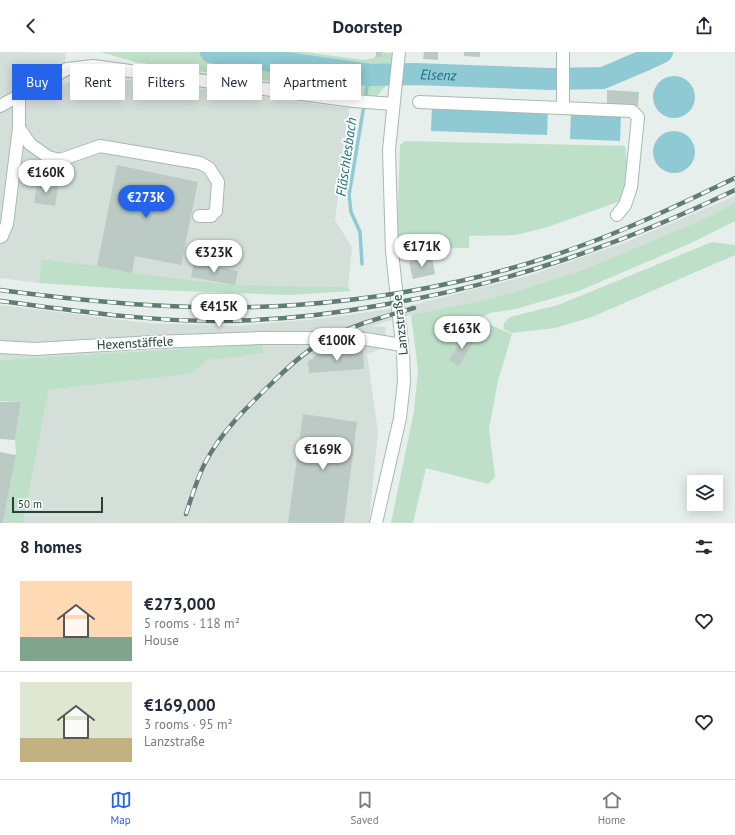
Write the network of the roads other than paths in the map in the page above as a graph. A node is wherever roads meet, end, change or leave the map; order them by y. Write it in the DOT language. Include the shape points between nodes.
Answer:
graph roads {
  1 [pos="399,52"];
  2 [pos="563,52"];
  3 [pos="62,72"];
  4 [pos="12,100"];
  5 [pos="19,100"];
  6 [pos="419,102"];
  7 [pos="394,104"];
  8 [pos="0,106"];
  9 [pos="563,108"];
  10 [pos="19,128"];
  11 [pos="617,215"];
  12 [pos="199,216"];
  13 [pos="0,237"];
  14 [pos="402,345"];
  15 [pos="0,347"];
  16 [pos="376,523"];
  1 -- 7 [label="street, Lanzstraße"];
  2 -- 9 [label="street"];
  3 -- 7 [label="street" via="93,66 354,101"];
  4 -- 8 [label="street"];
  5 -- 10 [label="street"];
  6 -- 9 [label="street"];
  7 -- 14 [label="street, Lanzstraße" via="389,150 392,252"];
  9 -- 11 [label="street" via="632,111 638,117 631,187 625,205"];
  10 -- 12 [label="street" via="30,144 48,157 60,160 100,146 200,163 209,168 218,182 216,211 211,216"];
  10 -- 13 [label="street" via="7,224"];
  14 -- 15 [label="street, Hexenstäffele" via="359,338 268,338 35,349"];
  14 -- 16 [label="street, Lanzstraße" via="403,398"];
}
